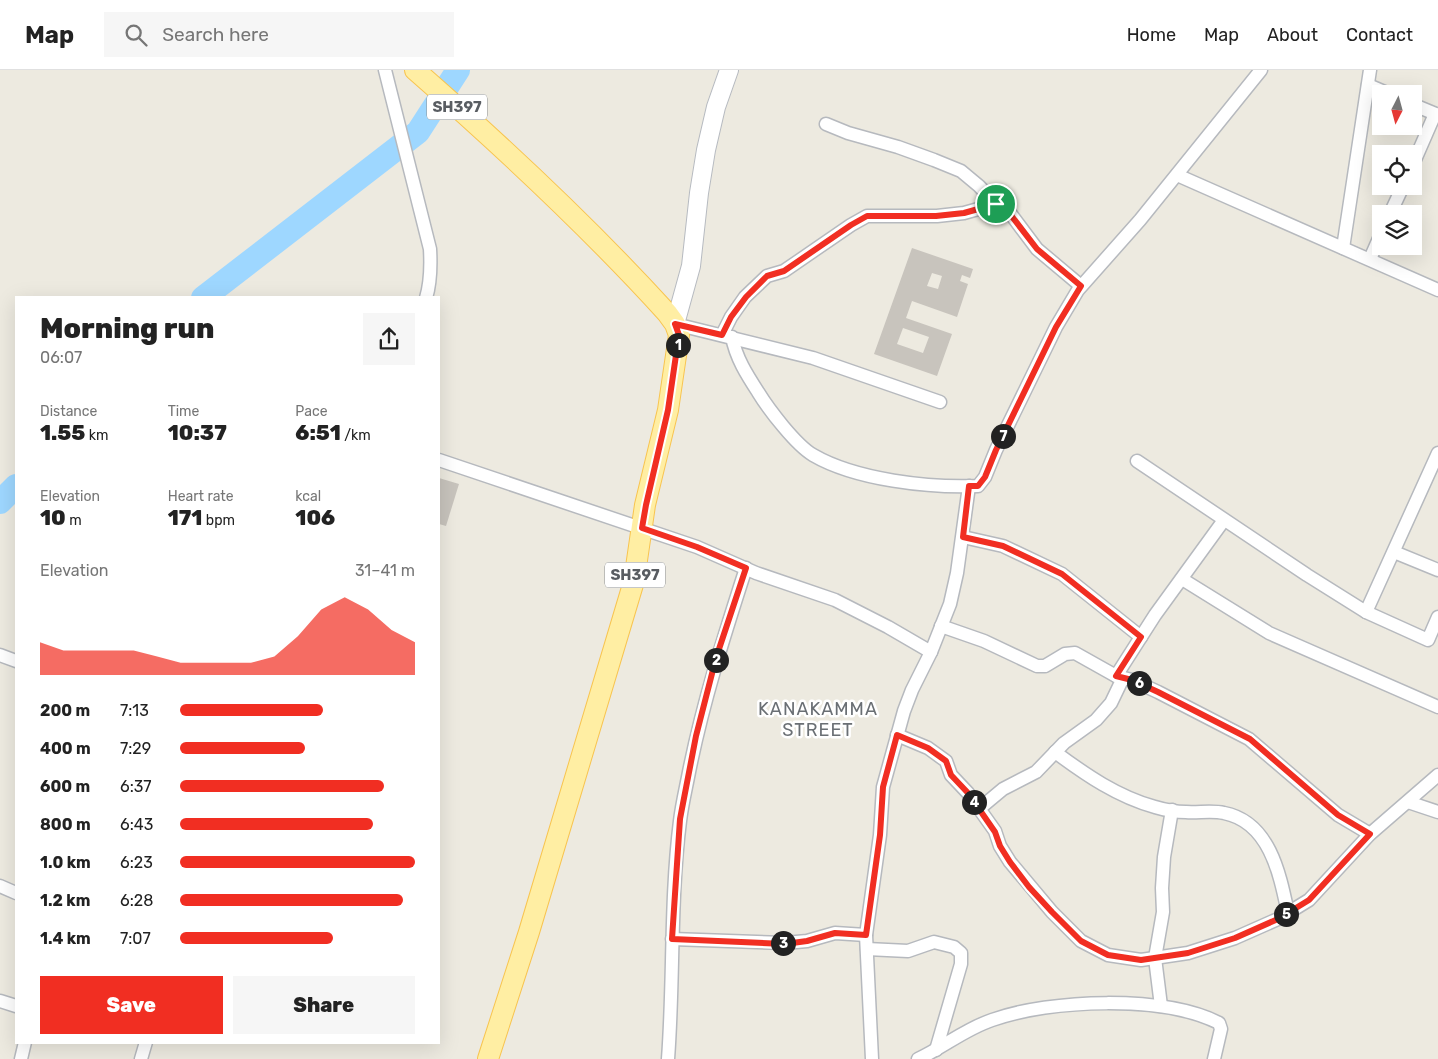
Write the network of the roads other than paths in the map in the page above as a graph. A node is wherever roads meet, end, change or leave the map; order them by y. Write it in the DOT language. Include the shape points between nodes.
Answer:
graph roads {
  1 [pos="415,70"];
  2 [pos="729,70"];
  3 [pos="1261,70"];
  4 [pos="1370,70"];
  5 [pos="386,73"];
  6 [pos="1368,84"];
  7 [pos="1372,86"];
  8 [pos="1422,109"];
  9 [pos="1436,115"];
  10 [pos="826,124"];
  11 [pos="1422,145"];
  12 [pos="1177,175"];
  13 [pos="996,204"];
  14 [pos="1343,248"];
  15 [pos="1372,254"];
  16 [pos="1370,259"];
  17 [pos="1081,286"];
  18 [pos="1437,287"];
  19 [pos="426,296"];
  20 [pos="675,324"];
  21 [pos="727,336"];
  22 [pos="940,402"];
  23 [pos="1438,453"];
  24 [pos="440,460"];
  25 [pos="1137,461"];
  26 [pos="969,486"];
  27 [pos="1224,520"];
  28 [pos="642,528"];
  29 [pos="964,531"];
  30 [pos="1394,552"];
  31 [pos="746,568"];
  32 [pos="1438,570"];
  33 [pos="1182,579"];
  34 [pos="1366,612"];
  35 [pos="1438,618"];
  36 [pos="941,626"];
  37 [pos="1141,637"];
  38 [pos="931,652"];
  39 [pos="1,659"];
  40 [pos="15,661"];
  41 [pos="1119,677"];
  42 [pos="1438,707"];
  43 [pos="897,735"];
  44 [pos="1055,752"];
  45 [pos="1438,775"];
  46 [pos="1408,802"];
  47 [pos="979,809"];
  48 [pos="1172,810"];
  49 [pos="1438,812"];
  50 [pos="1370,834"];
  51 [pos="0,886"];
  52 [pos="15,893"];
  53 [pos="1288,913"];
  54 [pos="866,935"];
  55 [pos="672,939"];
  56 [pos="867,949"];
  57 [pos="1155,958"];
  58 [pos="0,1001"];
  59 [pos="15,1006"];
  60 [pos="1161,1006"];
  61 [pos="24,1044"];
  62 [pos="145,1044"];
  63 [pos="936,1050"];
  64 [pos="20,1059"];
  65 [pos="141,1059"];
  66 [pos="488,1059"];
  67 [pos="668,1059"];
  68 [pos="872,1059"];
  69 [pos="918,1059"];
  70 [pos="1214,1059"];
  1 -- 20 [label="main road, SH397" via="500,145 603,244"];
  2 -- 20 [label="main road" via="706,150 691,266"];
  3 -- 12 [label="street"];
  4 -- 6 [label="street"];
  5 -- 19 [label="street" via="430,249"];
  6 -- 7 [label="street"];
  6 -- 14 [label="street"];
  8 -- 9 [label="street"];
  9 -- 11 [label="street"];
  10 -- 13 [label="street" via="961,172"];
  12 -- 14 [label="street"];
  12 -- 17 [label="street"];
  13 -- 17 [label="street" via="1010,214 1037,249"];
  13 -- 21 [label="street" via="964,213 936,216 867,216 784,271 767,276 731,317"];
  14 -- 16 [label="street"];
  15 -- 16 [label="street"];
  16 -- 18 [label="street"];
  17 -- 26 [label="street" via="1056,327 985,477 978,486"];
  20 -- 21 [label="street"];
  20 -- 28 [label="main road, SH397" via="679,335 668,410"];
  21 -- 22 [label="street" via="813,358"];
  21 -- 26 [label="street" via="762,399 787,431 812,455 841,468 896,482"];
  23 -- 30 [label="street"];
  24 -- 28 [label="street"];
  25 -- 27 [label="street"];
  26 -- 29 [label="street"];
  27 -- 33 [label="street"];
  27 -- 34 [label="street"];
  28 -- 31 [label="street"];
  28 -- 66 [label="main road, SH397" via="634,581"];
  29 -- 36 [label="street" via="952,596"];
  29 -- 37 [label="street" via="1062,574"];
  30 -- 32 [label="street"];
  30 -- 34 [label="street"];
  31 -- 38 [label="street" via="835,600"];
  31 -- 55 [label="street" via="716,658 694,745 680,819"];
  33 -- 37 [label="street"];
  33 -- 42 [label="street" via="1269,633"];
  34 -- 35 [label="street" via="1428,640"];
  36 -- 38 [label="street"];
  36 -- 41 [label="street" via="984,641 1037,666 1045,666 1065,654 1075,653"];
  37 -- 41 [label="street"];
  38 -- 43 [label="street" via="912,690"];
  39 -- 40 [label="street"];
  41 -- 44 [label="street" via="1111,703 1096,720"];
  41 -- 50 [label="street" via="1158,692 1250,739 1338,815"];
  43 -- 47 [label="street" via="928,748 946,761 951,775"];
  43 -- 54 [label="street" via="883,787"];
  44 -- 47 [label="street" via="1036,772 1003,789"];
  44 -- 48 [label="street" via="1126,798"];
  45 -- 46 [label="street"];
  46 -- 49 [label="street"];
  46 -- 50 [label="street"];
  47 -- 57 [label="street" via="1010,862 1081,941 1108,955 1141,960"];
  48 -- 53 [label="street" via="1223,812 1238,817 1258,832 1272,854"];
  48 -- 57 [label="street" via="1164,857 1163,912"];
  50 -- 53 [label="street" via="1309,900"];
  51 -- 52 [label="street"];
  53 -- 57 [label="street" via="1235,938 1188,953"];
  54 -- 55 [label="street" via="835,933 785,944"];
  54 -- 56 [label="street"];
  55 -- 67 [label="street"];
  56 -- 63 [label="street" via="908,951 934,942 954,947 961,953 961,964"];
  56 -- 68 [label="street"];
  57 -- 60 [label="street"];
  58 -- 59 [label="street"];
  60 -- 63 [label="street" via="1112,1004 1030,1009 991,1020"];
  60 -- 70 [label="street" via="1219,1023 1221,1029"];
  61 -- 64 [label="street"];
  62 -- 65 [label="street"];
  63 -- 69 [label="street"];
}
